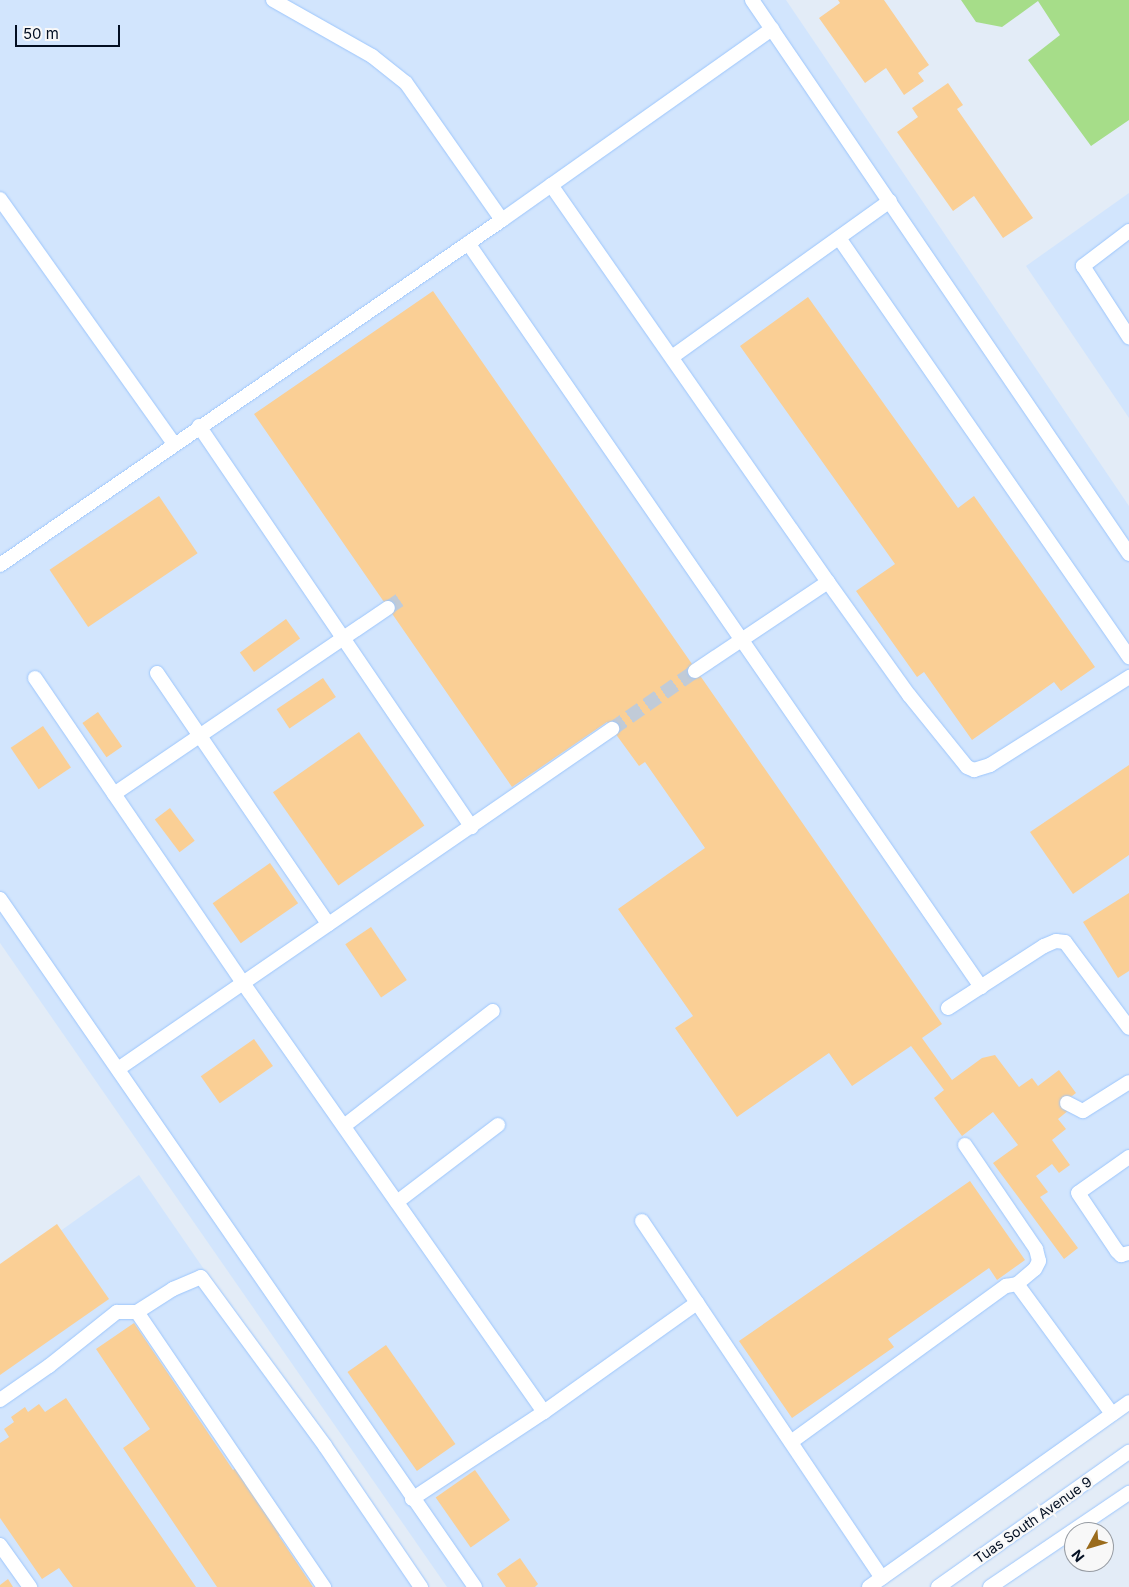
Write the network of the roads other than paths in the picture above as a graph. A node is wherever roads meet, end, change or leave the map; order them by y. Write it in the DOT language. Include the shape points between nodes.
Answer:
graph roads {
  1 [pos="273,0"];
  2 [pos="752,0"];
  3 [pos="772,30"];
  4 [pos="551,185"];
  5 [pos="0,200"];
  6 [pos="890,201"];
  7 [pos="502,220"];
  8 [pos="1129,232"];
  9 [pos="839,238"];
  10 [pos="468,243"];
  11 [pos="1129,337"];
  12 [pos="672,357"];
  13 [pos="199,426"];
  14 [pos="174,444"];
  15 [pos="1129,554"];
  16 [pos="0,565"];
  17 [pos="828,582"];
  18 [pos="388,608"];
  19 [pos="342,639"];
  20 [pos="740,639"];
  21 [pos="1129,656"];
  22 [pos="695,671"];
  23 [pos="157,672"];
  24 [pos="1129,677"];
  25 [pos="36,678"];
  26 [pos="612,728"];
  27 [pos="200,736"];
  28 [pos="114,794"];
  29 [pos="472,827"];
  30 [pos="0,899"];
  31 [pos="328,924"];
  32 [pos="243,982"];
  33 [pos="981,987"];
  34 [pos="948,1008"];
  35 [pos="493,1011"];
  36 [pos="1129,1028"];
  37 [pos="118,1070"];
  38 [pos="1129,1082"];
  39 [pos="1067,1103"];
  40 [pos="498,1125"];
  41 [pos="344,1126"];
  42 [pos="965,1145"];
  43 [pos="1129,1157"];
  44 [pos="397,1202"];
  45 [pos="642,1221"];
  46 [pos="1129,1254"];
  47 [pos="1017,1284"];
  48 [pos="697,1303"];
  49 [pos="137,1312"];
  50 [pos="0,1400"];
  51 [pos="1129,1402"];
  52 [pos="544,1412"];
  53 [pos="1112,1414"];
  54 [pos="791,1442"];
  55 [pos="1129,1452"];
  56 [pos="1129,1493"];
  57 [pos="412,1500"];
  58 [pos="0,1545"];
  59 [pos="882,1578"];
  60 [pos="30,1587"];
  61 [pos="324,1587"];
  62 [pos="421,1587"];
  63 [pos="475,1587"];
  64 [pos="869,1587"];
  65 [pos="938,1587"];
  66 [pos="990,1587"];
  1 -- 7 [label="street" via="372,56 406,83"];
  2 -- 3 [label="street"];
  3 -- 4 [label="street"];
  3 -- 6 [label="street"];
  4 -- 7 [label="street"];
  4 -- 12 [label="street"];
  5 -- 14 [label="street"];
  6 -- 9 [label="street"];
  6 -- 15 [label="street"];
  7 -- 10 [label="street"];
  8 -- 11 [label="street" via="1083,266"];
  9 -- 12 [label="street"];
  9 -- 21 [label="street"];
  10 -- 13 [label="street"];
  10 -- 20 [label="street"];
  12 -- 17 [label="street"];
  13 -- 14 [label="street"];
  13 -- 19 [label="street"];
  14 -- 16 [label="street"];
  17 -- 20 [label="street"];
  17 -- 24 [label="street" via="908,695 968,767 974,770 990,765"];
  18 -- 19 [label="street"];
  19 -- 27 [label="street"];
  19 -- 29 [label="street"];
  20 -- 22 [label="street"];
  20 -- 33 [label="street"];
  23 -- 27 [label="street"];
  25 -- 28 [label="street"];
  26 -- 29 [label="street"];
  27 -- 28 [label="street"];
  27 -- 31 [label="street"];
  28 -- 32 [label="street"];
  29 -- 31 [label="street"];
  30 -- 37 [label="street"];
  31 -- 32 [label="street"];
  32 -- 37 [label="street"];
  32 -- 41 [label="street"];
  33 -- 34 [label="street"];
  33 -- 36 [label="street" via="1044,946 1056,941 1065,942"];
  35 -- 41 [label="street"];
  37 -- 57 [label="street"];
  38 -- 39 [label="street" via="1082,1111"];
  40 -- 44 [label="street"];
  41 -- 44 [label="street"];
  42 -- 47 [label="street" via="1036,1249 1039,1261 1035,1269"];
  43 -- 46 [label="street" via="1078,1192 1117,1251 1121,1255"];
  44 -- 52 [label="street"];
  45 -- 48 [label="street"];
  47 -- 53 [label="street"];
  47 -- 54 [label="street" via="1006,1286"];
  48 -- 52 [label="street"];
  48 -- 54 [label="street"];
  49 -- 50 [label="street" via="118,1312"];
  49 -- 61 [label="street"];
  49 -- 62 [label="street" via="173,1289 201,1277 325,1446"];
  51 -- 53 [label="street"];
  52 -- 57 [label="street"];
  53 -- 59 [label="street"];
  54 -- 59 [label="street"];
  55 -- 65 [label="street, Tuas South Avenue 9"];
  56 -- 66 [label="street"];
  57 -- 63 [label="street"];
  58 -- 60 [label="street"];
  59 -- 64 [label="street"];
}
